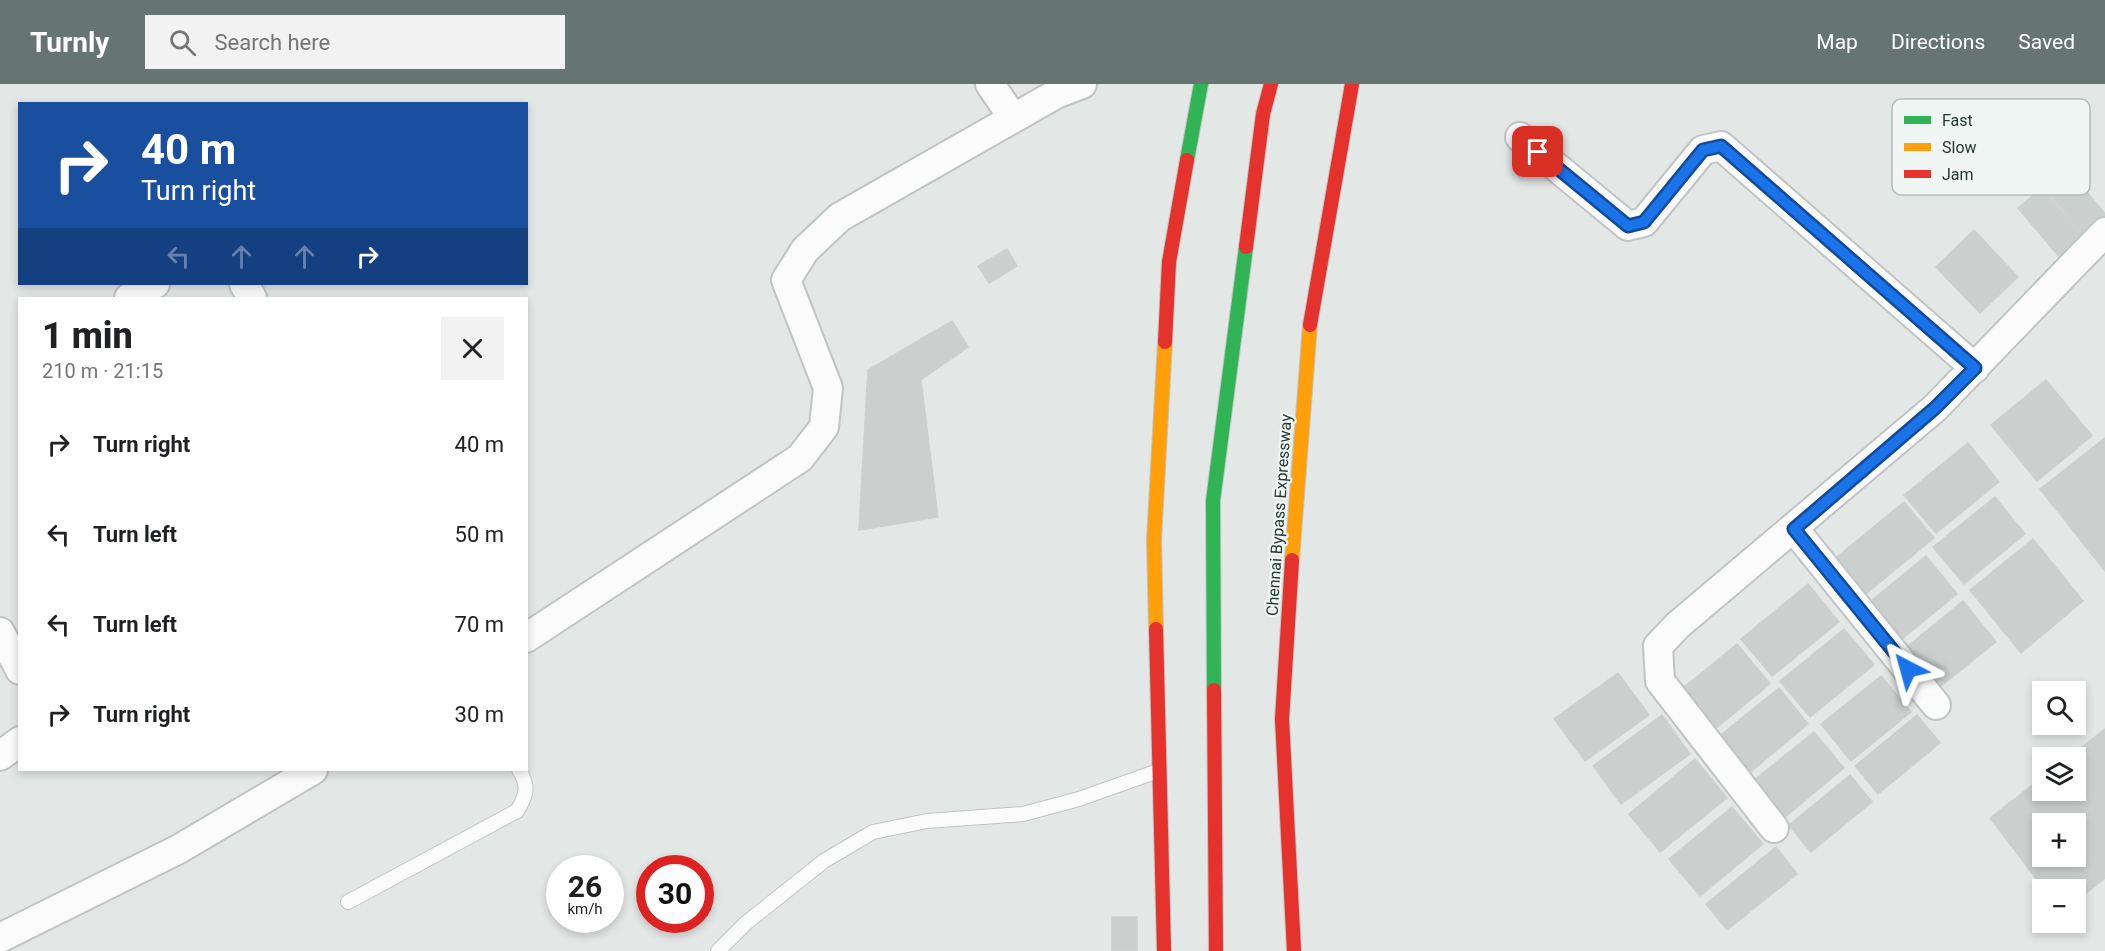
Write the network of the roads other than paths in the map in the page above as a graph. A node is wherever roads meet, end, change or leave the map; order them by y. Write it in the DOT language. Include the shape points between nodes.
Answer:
graph roads {
  1 [pos="990,84"];
  2 [pos="1082,84"];
  3 [pos="1201,84"];
  4 [pos="1271,84"];
  5 [pos="1352,84"];
  6 [pos="1013,118"];
  7 [pos="1520,137"];
  8 [pos="2105,232"];
  9 [pos="152,285"];
  10 [pos="131,297"];
  11 [pos="1975,368"];
  12 [pos="1794,529"];
  13 [pos="0,632"];
  14 [pos="528,637"];
  15 [pos="18,666"];
  16 [pos="1936,705"];
  17 [pos="18,742"];
  18 [pos="0,756"];
  19 [pos="1160,770"];
  20 [pos="311,771"];
  21 [pos="520,771"];
  22 [pos="1774,828"];
  23 [pos="348,902"];
  24 [pos="0,938"];
  25 [pos="718,951"];
  26 [pos="1164,951"];
  27 [pos="1216,951"];
  28 [pos="1294,951"];
  1 -- 6 [label="street"];
  2 -- 6 [label="street"];
  3 -- 19 [label="main road" via="1169,262 1154,540"];
  4 -- 27 [label="main road" via="1263,114 1213,501"];
  5 -- 28 [label="main road, Chennai Bypass Expressway" via="1311,315 1296,488 1282,718"];
  6 -- 14 [label="street" via="840,217 805,250 786,280 828,388 824,427 800,458"];
  7 -- 11 [label="street" via="1628,226 1644,222 1703,150 1721,146"];
  8 -- 11 [label="street"];
  9 -- 10 [label="street"];
  11 -- 12 [label="street" via="1935,408"];
  12 -- 16 [label="street"];
  12 -- 22 [label="street" via="1658,646 1660,681"];
  13 -- 15 [label="street"];
  17 -- 18 [label="street"];
  19 -- 25 [label="lane" via="1023,814 927,821 873,832 824,861 746,923"];
  19 -- 26 [label="main road"];
  20 -- 24 [label="street" via="179,849"];
  21 -- 23 [label="lane" via="526,781 525,799 516,811"];
}
